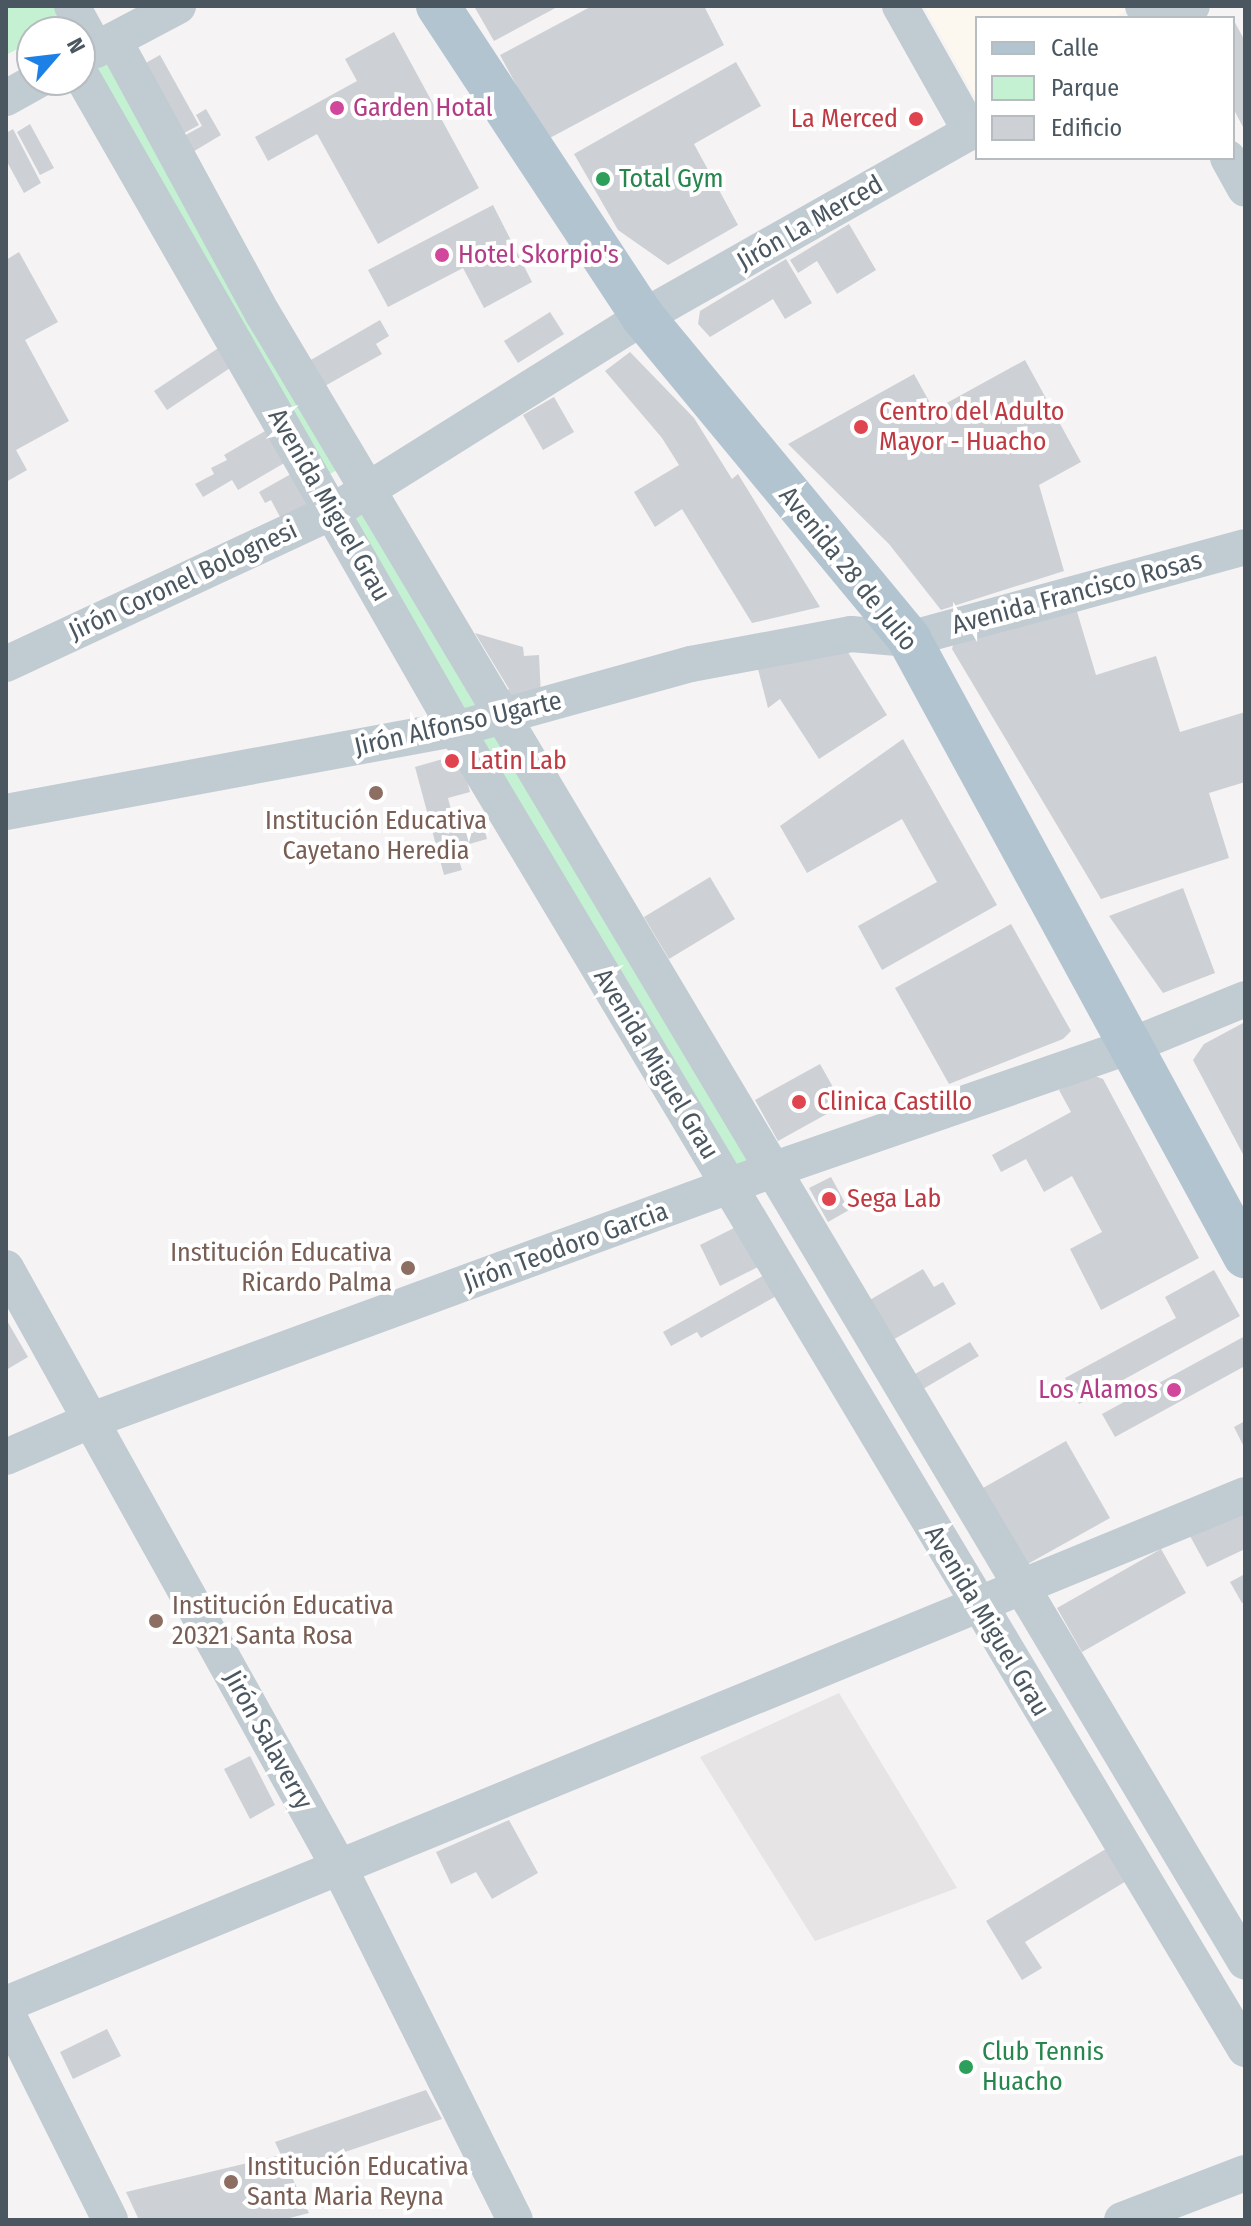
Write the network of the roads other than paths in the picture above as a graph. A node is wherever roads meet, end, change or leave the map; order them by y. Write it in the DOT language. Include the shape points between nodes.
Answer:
graph roads {
  1 [pos="178,6"];
  2 [pos="438,6"];
  3 [pos="900,6"];
  4 [pos="1192,6"];
  5 [pos="1174,16"];
  6 [pos="96,53"];
  7 [pos="96,61"];
  8 [pos="96,63"];
  9 [pos="974,130"];
  10 [pos="1229,160"];
  11 [pos="1245,189"];
  12 [pos="643,317"];
  13 [pos="368,490"];
  14 [pos="334,511"];
  15 [pos="1245,547"];
  16 [pos="909,639"];
  17 [pos="6,664"];
  18 [pos="505,718"];
  19 [pos="456,729"];
  20 [pos="6,812"];
  21 [pos="1245,999"];
  22 [pos="1130,1046"];
  23 [pos="775,1169"];
  24 [pos="729,1187"];
  25 [pos="1245,1256"];
  26 [pos="6,1268"];
  27 [pos="92,1420"];
  28 [pos="6,1457"];
  29 [pos="1245,1495"];
  30 [pos="1022,1588"];
  31 [pos="977,1606"];
  32 [pos="339,1867"];
  33 [pos="1245,1961"];
  34 [pos="6,2004"];
  35 [pos="6,2011"];
  36 [pos="1245,2049"];
  37 [pos="1245,2173"];
  38 [pos="110,2220"];
  39 [pos="515,2220"];
  40 [pos="1122,2220"];
  1 -- 6 [label="street"];
  2 -- 12 [label="main road, Avenida 28 de Julio"];
  3 -- 9 [label="street"];
  4 -- 5 [label="street"];
  7 -- 13 [label="street, Avenida Miguel Grau" via="263,314"];
  8 -- 14 [label="street, Avenida Miguel Grau"];
  9 -- 12 [label="street, Jirón La Merced"];
  10 -- 11 [label="street"];
  12 -- 13 [label="street, Jirón Coronel Bolognesi"];
  12 -- 16 [label="main road, Avenida 28 de Julio"];
  13 -- 14 [label="street, Jirón Coronel Bolognesi"];
  13 -- 18 [label="street, Avenida Miguel Grau"];
  14 -- 17 [label="street, Jirón Coronel Bolognesi"];
  14 -- 19 [label="street, Avenida Miguel Grau"];
  15 -- 16 [label="street, Avenida Francisco Rosas"];
  16 -- 18 [label="street, Jirón Alfonso Ugarte" via="851,634 691,664"];
  16 -- 22 [label="main road, Avenida 28 de Julio"];
  18 -- 19 [label="street, Jirón Alfonso Ugarte"];
  18 -- 23 [label="street, Avenida Miguel Grau"];
  19 -- 20 [label="street, Jirón Alfonso Ugarte"];
  19 -- 24 [label="street, Avenida Miguel Grau"];
  21 -- 22 [label="street, Jirón Teodoro Garcia"];
  22 -- 23 [label="street, Jirón Teodoro Garcia"];
  22 -- 25 [label="main road, Avenida 28 de Julio"];
  23 -- 24 [label="street, Jirón Teodoro Garcia"];
  23 -- 30 [label="street, Avenida Miguel Grau"];
  24 -- 27 [label="street, Jirón Teodoro Garcia"];
  24 -- 31 [label="street, Avenida Miguel Grau"];
  26 -- 27 [label="street, Jirón Salaverry"];
  27 -- 28 [label="street, Jirón Teodoro Garcia"];
  27 -- 32 [label="street, Jirón Salaverry"];
  29 -- 30 [label="street"];
  30 -- 31 [label="street"];
  30 -- 33 [label="street, Avenida Miguel Grau"];
  31 -- 32 [label="street"];
  31 -- 36 [label="street, Avenida Miguel Grau"];
  32 -- 34 [label="street"];
  32 -- 39 [label="street, Jirón Salaverry"];
  35 -- 38 [label="street"];
  37 -- 40 [label="street"];
}
